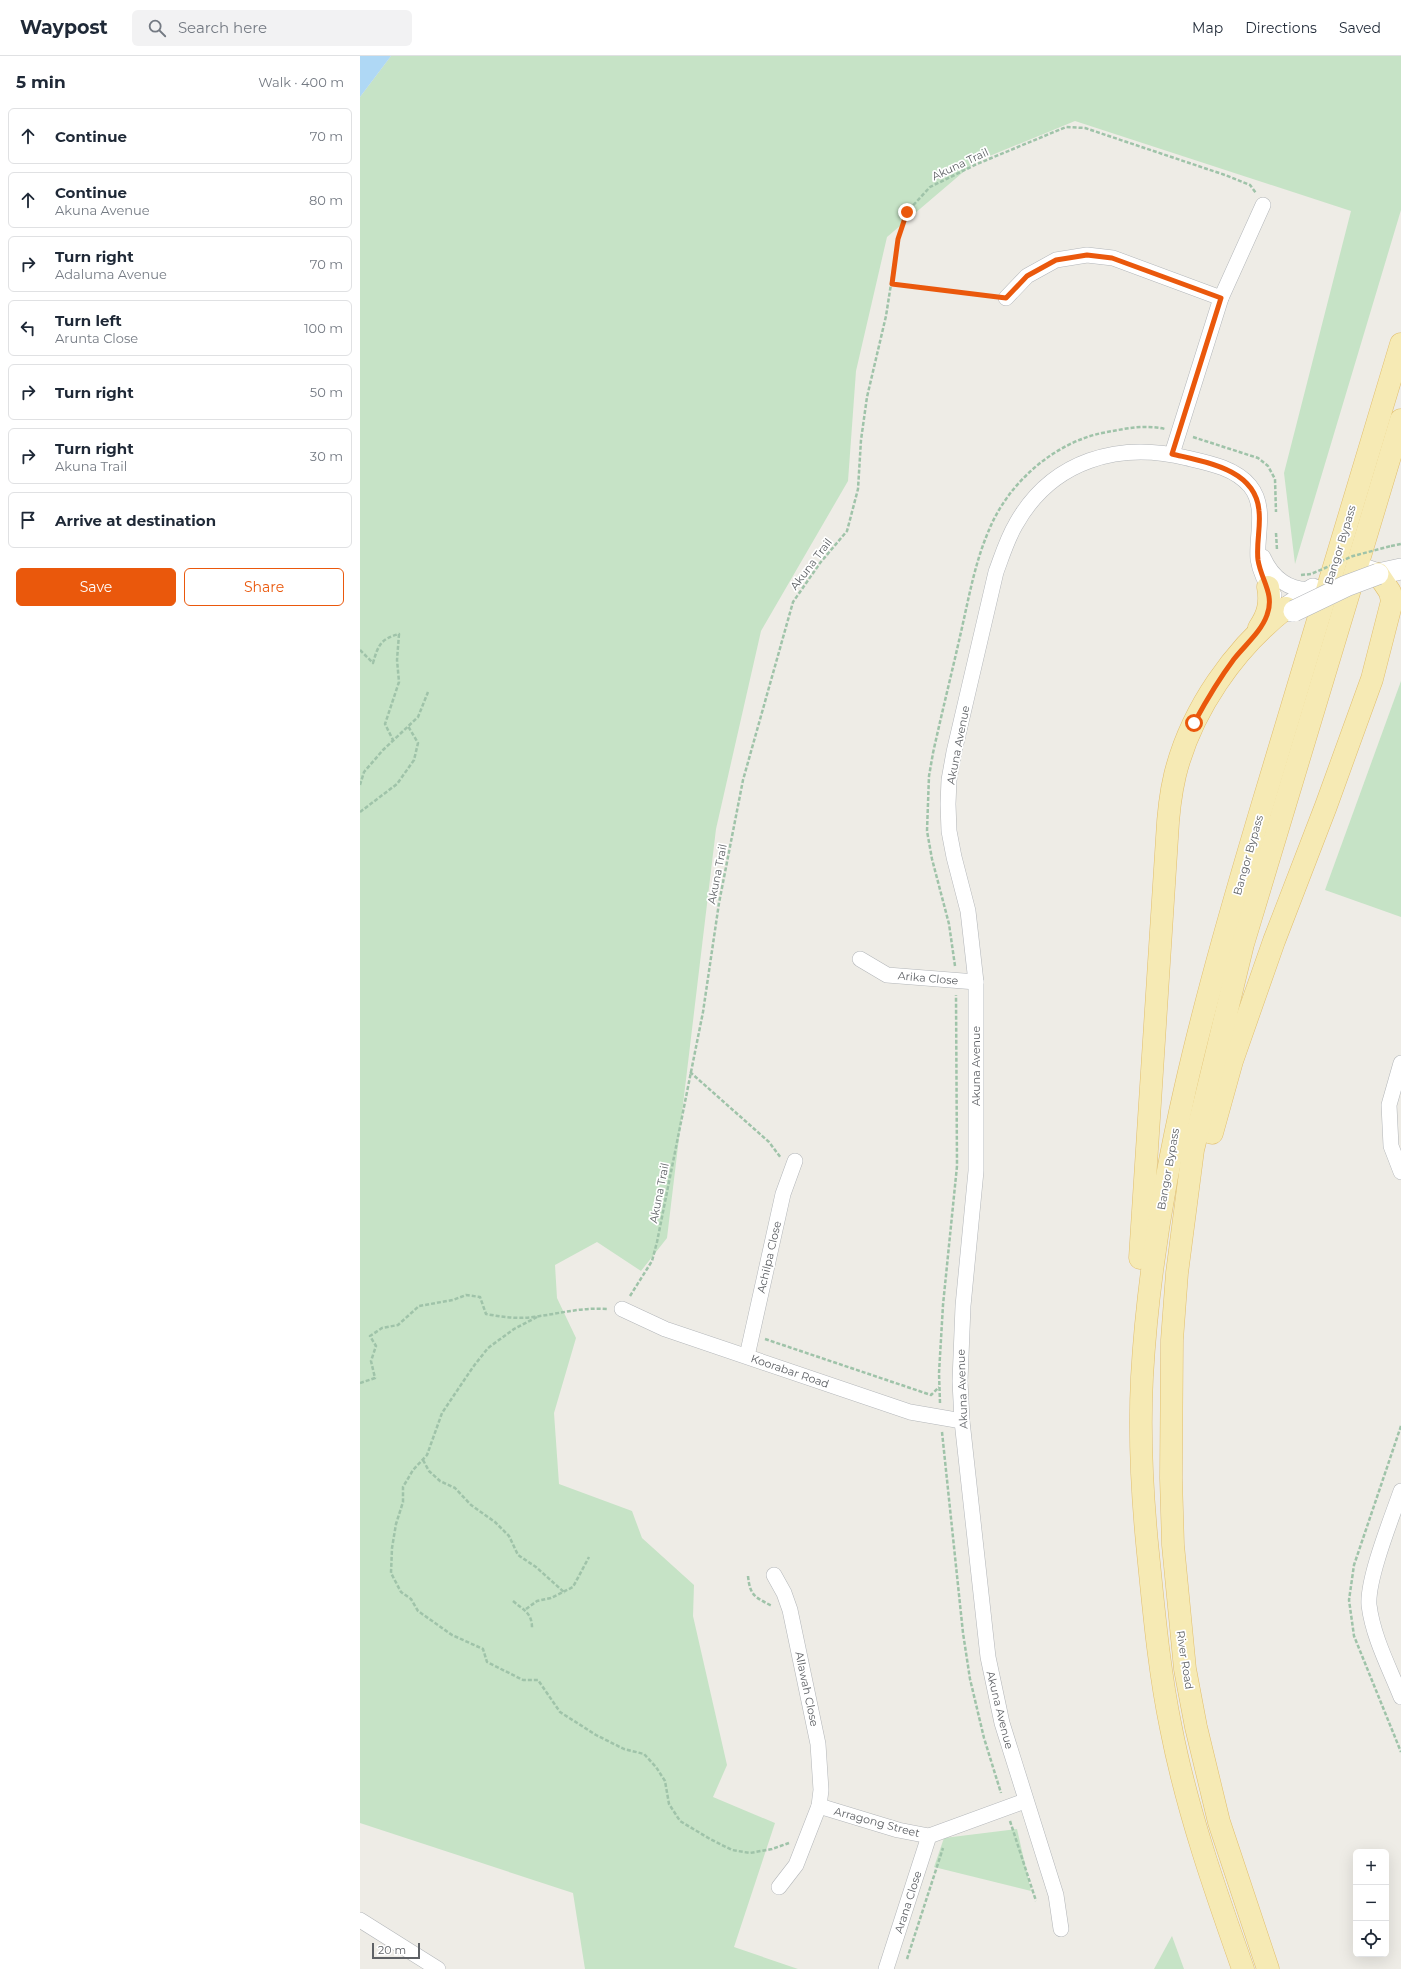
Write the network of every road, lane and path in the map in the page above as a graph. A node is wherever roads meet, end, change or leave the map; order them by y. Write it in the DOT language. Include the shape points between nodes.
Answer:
graph roads {
  1 [pos="1262,205"];
  2 [pos="892,284"];
  3 [pos="1006,298"];
  4 [pos="1221,298"];
  5 [pos="1401,344"];
  6 [pos="1401,420"];
  7 [pos="1172,454"];
  8 [pos="1258,537"];
  9 [pos="1401,544"];
  10 [pos="1389,565"];
  11 [pos="1268,587"];
  12 [pos="1298,595"];
  13 [pos="1401,618"];
  14 [pos="1255,634"];
  15 [pos="360,650"];
  16 [pos="1372,679"];
  17 [pos="428,692"];
  18 [pos="408,726"];
  19 [pos="393,740"];
  20 [pos="360,785"];
  21 [pos="360,812"];
  22 [pos="860,959"];
  23 [pos="976,982"];
  24 [pos="1401,1063"];
  25 [pos="690,1072"];
  26 [pos="793,1166"];
  27 [pos="1401,1172"];
  28 [pos="622,1309"];
  29 [pos="539,1316"];
  30 [pos="752,1334"];
  31 [pos="1172,1340"];
  32 [pos="747,1356"];
  33 [pos="1142,1377"];
  34 [pos="360,1384"];
  35 [pos="940,1387"];
  36 [pos="962,1421"];
  37 [pos="423,1460"];
  38 [pos="1401,1491"];
  39 [pos="589,1557"];
  40 [pos="774,1575"];
  41 [pos="748,1576"];
  42 [pos="565,1593"];
  43 [pos="513,1601"];
  44 [pos="526,1609"];
  45 [pos="775,1613"];
  46 [pos="532,1628"];
  47 [pos="1401,1697"];
  48 [pos="1025,1801"];
  49 [pos="819,1806"];
  50 [pos="1011,1822"];
  51 [pos="1003,1825"];
  52 [pos="929,1836"];
  53 [pos="804,1846"];
  54 [pos="944,1846"];
  55 [pos="779,1887"];
  56 [pos="360,1920"];
  57 [pos="1062,1929"];
  58 [pos="906,1962"];
  59 [pos="438,1969"];
  60 [pos="886,1969"];
  61 [pos="1243,1969"];
  62 [pos="1268,1969"];
  1 -- 2 [label="path, Akuna Trail" via="1250,185 1085,128 1066,127 977,164 930,187 907,212 898,239"];
  1 -- 4 [label="street"];
  2 -- 3 [label="path"];
  2 -- 25 [label="path, Akuna Trail" via="867,397 860,440 858,488 847,531 792,602 743,780 719,903 703,1012"];
  3 -- 4 [label="street" via="1027,276 1056,260 1087,255 1112,258"];
  4 -- 7 [label="street"];
  5 -- 33 [label="main road, Bangor Bypass" via="1241,876 1192,1058 1175,1129 1157,1235"];
  6 -- 31 [label="main road, Bangor Bypass" via="1246,936 1224,1018 1193,1150 1178,1265"];
  7 -- 8 [label="street, Akuna Avenue" via="1223,468 1245,481 1253,491 1258,504"];
  7 -- 23 [label="street, Akuna Avenue" via="1134,451 1095,458 1075,466 1058,476 1028,507 1005,547 954,752 949,786 949,831 968,911"];
  8 -- 11 [label="street, Akuna Avenue" via="1260,567"];
  8 -- 12 [label="street, Akuna Avenue" via="1268,566"];
  9 -- 10 [label="path"];
  10 -- 12 [label="main road" via="1356,569"];
  10 -- 12 [label="main road, bridge" via="1308,606"];
  10 -- 12 [label="path, bridge" via="1365,552 1310,574"];
  10 -- 16 [label="main road" via="1392,607"];
  11 -- 12 [label="street, Akuna Avenue"];
  11 -- 14 [label="main road" via="1268,615"];
  12 -- 14 [label="main road"];
  13 -- 16 [label="main road"];
  14 -- 33 [label="main road" via="1234,658 1204,704 1179,760 1171,794 1166,838 1138,1296 1138,1339"];
  15 -- 19 [label="path" via="373,664 378,649 387,637 399,634 399,682 385,724"];
  16 -- 31 [label="main road" via="1274,941 1223,1089 1198,1196"];
  17 -- 18 [label="path" via="418,717"];
  18 -- 19 [label="path"];
  18 -- 21 [label="path" via="418,743 414,760 397,784"];
  19 -- 20 [label="path" via="364,772"];
  22 -- 23 [label="street, Arika Close" via="887,975"];
  23 -- 36 [label="street, Akuna Avenue" via="976,1171 961,1337"];
  24 -- 27 [label="street" via="1389,1105 1391,1146"];
  25 -- 26 [label="path"];
  25 -- 28 [label="path, Akuna Trail" via="652,1261"];
  26 -- 30 [label="street, Achilpa Close" via="783,1194"];
  28 -- 29 [label="path" via="587,1308"];
  28 -- 32 [label="street, Koorabar Road" via="665,1329"];
  29 -- 34 [label="path" via="509,1318 486,1314 480,1297 466,1294 453,1300 418,1306 398,1325 382,1328 370,1336 376,1346 371,1361 375,1378"];
  29 -- 37 [label="path" via="514,1329 488,1348 442,1412"];
  30 -- 32 [label="street, Achilpa Close"];
  30 -- 35 [label="path" via="931,1396"];
  31 -- 62 [label="main road, River Road" via="1173,1545 1185,1668 1219,1822"];
  32 -- 36 [label="street, Koorabar Road" via="910,1412"];
  33 -- 61 [label="main road" via="1144,1511 1157,1648 1171,1730 1202,1848"];
  36 -- 48 [label="street, Akuna Avenue" via="988,1657 1002,1723"];
  37 -- 42 [label="path" via="429,1471 440,1481 455,1488 470,1505 495,1522 509,1536 518,1555"];
  37 -- 53 [label="path" via="413,1470 403,1487 403,1502 392,1548 391,1573 401,1592 411,1599 418,1610 452,1634 483,1649 487,1662 523,1680 538,1680 560,1712 576,1723 624,1749 644,1754 665,1781 669,1804 680,1821 732,1850 750,1853 772,1849 788,1842"];
  38 -- 47 [label="street" via="1374,1572 1369,1603 1374,1633"];
  39 -- 42 [label="path" via="573,1588"];
  40 -- 49 [label="street, Allawah Close" via="790,1610 818,1744 821,1770"];
  41 -- 45 [label="path" via="750,1589 772,1606"];
  42 -- 44 [label="path" via="538,1601"];
  43 -- 44 [label="path"];
  44 -- 46 [label="path" via="532,1621"];
  48 -- 52 [label="street, Arragong Street"];
  48 -- 57 [label="street, Akuna Avenue" via="1056,1895"];
  49 -- 52 [label="street, Arragong Street" via="898,1830"];
  49 -- 53 [label="street, Allawah Close"];
  50 -- 51 [label="path"];
  52 -- 60 [label="street, Arana Close"];
  53 -- 55 [label="street, Allawah Close" via="796,1865"];
  54 -- 58 [label="path"];
  56 -- 59 [label="street"];
}
